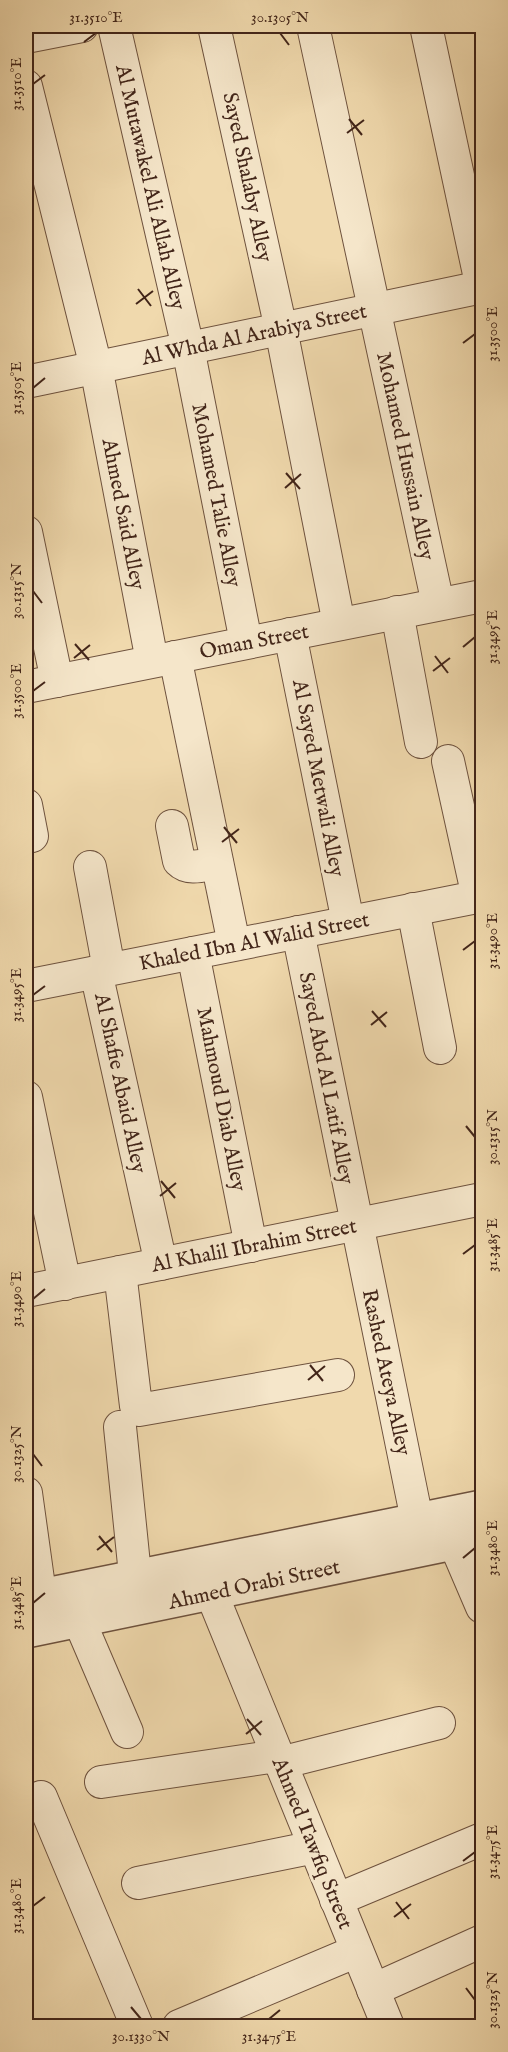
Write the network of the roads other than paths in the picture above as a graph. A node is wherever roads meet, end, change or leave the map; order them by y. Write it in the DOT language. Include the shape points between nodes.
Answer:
graph roads {
  1 [pos="81,26"];
  2 [pos="114,26"];
  3 [pos="214,26"];
  4 [pos="312,26"];
  5 [pos="426,26"];
  6 [pos="26,38"];
  7 [pos="26,86"];
  8 [pos="482,287"];
  9 [pos="374,309"];
  10 [pos="281,329"];
  11 [pos="188,348"];
  12 [pos="96,367"];
  13 [pos="26,382"];
  14 [pos="26,532"];
  15 [pos="483,596"];
  16 [pos="438,604"];
  17 [pos="397,612"];
  18 [pos="339,624"];
  19 [pos="290,634"];
  20 [pos="246,642"];
  21 [pos="164,659"];
  22 [pos="57,681"];
  23 [pos="26,687"];
  24 [pos="421,742"];
  25 [pos="448,760"];
  26 [pos="26,805"];
  27 [pos="172,826"];
  28 [pos="32,836"];
  29 [pos="217,863"];
  30 [pos="90,867"];
  31 [pos="480,896"];
  32 [pos="413,909"];
  33 [pos="348,922"];
  34 [pos="298,932"];
  35 [pos="234,944"];
  36 [pos="194,953"];
  37 [pos="103,971"];
  38 [pos="26,986"];
  39 [pos="440,1048"];
  40 [pos="26,1097"];
  41 [pos="483,1199"];
  42 [pos="357,1224"];
  43 [pos="251,1246"];
  44 [pos="161,1264"];
  45 [pos="120,1272"];
  46 [pos="65,1284"];
  47 [pos="26,1292"];
  48 [pos="338,1376"];
  49 [pos="120,1427"];
  50 [pos="26,1493"];
  51 [pos="483,1508"];
  52 [pos="417,1521"];
  53 [pos="469,1540"];
  54 [pos="211,1592"];
  55 [pos="137,1593"];
  56 [pos="483,1607"];
  57 [pos="34,1613"];
  58 [pos="79,1620"];
  59 [pos="439,1723"];
  60 [pos="127,1732"];
  61 [pos="279,1760"];
  62 [pos="101,1782"];
  63 [pos="41,1797"];
  64 [pos="483,1839"];
  65 [pos="315,1847"];
  66 [pos="138,1883"];
  67 [pos="336,1900"];
  68 [pos="483,1941"];
  69 [pos="357,1951"];
  70 [pos="373,1990"];
  71 [pos="137,2026"];
  72 [pos="179,2026"];
  73 [pos="388,2026"];
  1 -- 6 [label="street"];
  2 -- 11 [label="street, Al Mutawakel Ali Allah Alley"];
  3 -- 10 [label="street, Sayed Shalaby Alley"];
  4 -- 9 [label="street, Mohamed Hussain Alley"];
  5 -- 8 [label="street"];
  7 -- 12 [label="street"];
  8 -- 9 [label="street, Al Whda Al Arabiya Street"];
  9 -- 10 [label="street, Al Whda Al Arabiya Street"];
  9 -- 16 [label="street, Mohamed Hussain Alley"];
  10 -- 11 [label="street, Al Whda Al Arabiya Street"];
  10 -- 18 [label="street, Sayed Shalaby Alley"];
  11 -- 12 [label="street, Al Whda Al Arabiya Street"];
  11 -- 20 [label="street, Mohamed Talie Alley"];
  12 -- 13 [label="street, Al Whda Al Arabiya Street"];
  12 -- 21 [label="street, Ahmed Said Alley"];
  14 -- 22 [label="street"];
  15 -- 16 [label="street, Oman Street"];
  16 -- 17 [label="street, Oman Street"];
  17 -- 18 [label="street, Oman Street"];
  17 -- 24 [label="street"];
  18 -- 19 [label="street, Oman Street"];
  19 -- 20 [label="street, Oman Street"];
  19 -- 33 [label="street, Al Sayed Metwali Alley"];
  20 -- 21 [label="street, Oman Street"];
  21 -- 22 [label="street, Oman Street"];
  21 -- 29 [label="street, Ahmed Said Alley"];
  22 -- 23 [label="street, Oman Street"];
  25 -- 31 [label="street"];
  26 -- 28 [label="street"];
  27 -- 29 [label="street" via="182,864 188,867"];
  29 -- 35 [label="street, Ahmed Said Alley"];
  30 -- 37 [label="street, Al Shafie Abaid Alley"];
  31 -- 32 [label="street, Khaled Ibn Al Walid Street"];
  32 -- 33 [label="street, Khaled Ibn Al Walid Street"];
  32 -- 39 [label="street"];
  33 -- 34 [label="street, Khaled Ibn Al Walid Street"];
  34 -- 35 [label="street, Khaled Ibn Al Walid Street"];
  34 -- 42 [label="street, Sayed Abd Al Latif Alley"];
  35 -- 36 [label="street, Khaled Ibn Al Walid Street"];
  36 -- 37 [label="street, Khaled Ibn Al Walid Street"];
  36 -- 43 [label="street, Mahmoud Diab Alley"];
  37 -- 38 [label="street, Khaled Ibn Al Walid Street"];
  37 -- 44 [label="street, Al Shafie Abaid Alley"];
  40 -- 46 [label="street"];
  41 -- 42 [label="street, Al Khalil Ibrahim Street"];
  42 -- 43 [label="street, Al Khalil Ibrahim Street"];
  42 -- 52 [label="street, Rashed Ateya Alley"];
  43 -- 44 [label="street, Al Khalil Ibrahim Street"];
  44 -- 45 [label="street, Al Khalil Ibrahim Street"];
  45 -- 46 [label="street, Al Khalil Ibrahim Street"];
  45 -- 48 [label="street" via="139,1410"];
  46 -- 47 [label="street, Al Khalil Ibrahim Street"];
  49 -- 55 [label="street"];
  50 -- 57 [label="street"];
  51 -- 52 [label="street, Ahmed Orabi Street"];
  52 -- 55 [label="street, Ahmed Orabi Street"];
  53 -- 54 [label="street, Ahmed Orabi Street"];
  53 -- 56 [label="street"];
  54 -- 55 [label="street, Ahmed Orabi Street"];
  54 -- 61 [label="street, Ahmed Tawfiq Street"];
  55 -- 57 [label="street, Ahmed Orabi Street"];
  55 -- 58 [label="street, Ahmed Orabi Street"];
  57 -- 58 [label="street, Ahmed Orabi Street"];
  58 -- 60 [label="street"];
  59 -- 61 [label="street"];
  61 -- 62 [label="street"];
  61 -- 65 [label="street, Ahmed Tawfiq Street"];
  63 -- 71 [label="street"];
  64 -- 67 [label="street"];
  65 -- 66 [label="street"];
  65 -- 67 [label="street, Ahmed Tawfiq Street"];
  67 -- 69 [label="street, Ahmed Tawfiq Street"];
  68 -- 70 [label="street"];
  69 -- 70 [label="street, Ahmed Tawfiq Street"];
  69 -- 72 [label="street"];
  70 -- 73 [label="street, Ahmed Tawfiq Street"];
}
